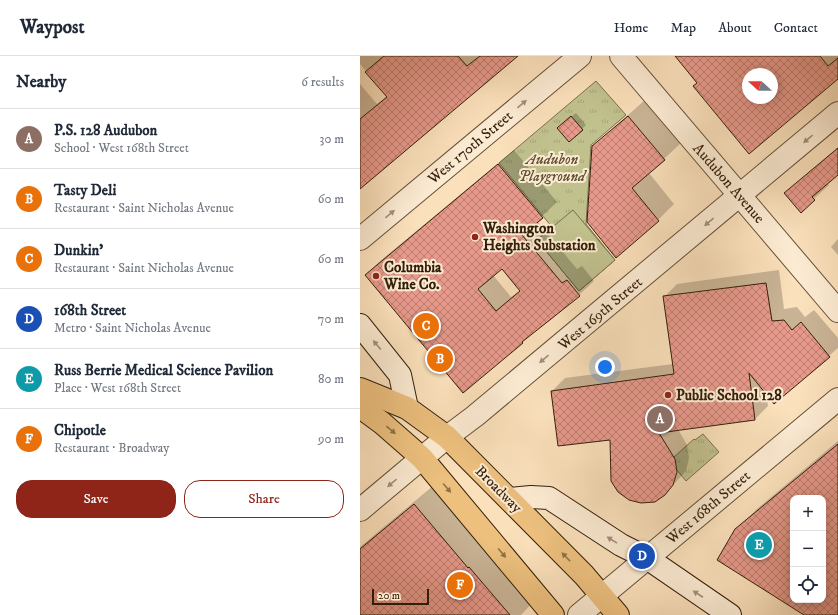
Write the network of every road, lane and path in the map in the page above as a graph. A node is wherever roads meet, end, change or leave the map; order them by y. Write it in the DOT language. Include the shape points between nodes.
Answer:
graph roads {
  1 [pos="580,56"];
  2 [pos="621,56"];
  3 [pos="838,113"];
  4 [pos="741,196"];
  5 [pos="360,239"];
  6 [pos="838,311"];
  7 [pos="360,325"];
  8 [pos="360,390"];
  9 [pos="838,399"];
  10 [pos="360,407"];
  11 [pos="406,408"];
  12 [pos="447,437"];
  13 [pos="422,458"];
  14 [pos="510,499"];
  15 [pos="360,510"];
  16 [pos="647,558"];
  17 [pos="602,596"];
  18 [pos="553,615"];
  19 [pos="579,615"];
  20 [pos="618,615"];
  21 [pos="730,615"];
  5 -- 1 [label="street, West 170th Street, one-way"];
  2 -- 4 [label="street, Audubon Avenue"];
  3 -- 4 [label="street, West 169th Street, one-way"];
  4 -- 6 [label="street, Audubon Avenue"];
  4 -- 12 [label="street, West 169th Street, one-way"];
  11 -- 7 [label="street, one-way" via="400,375"];
  8 -- 11 [label="main road, Broadway"];
  9 -- 16 [label="street, West 168th Street"];
  10 -- 13 [label="main road, one-way"];
  11 -- 12 [label="main road, Broadway"];
  12 -- 13 [label="street, West 169th Street"];
  12 -- 14 [label="main road, Broadway"];
  13 -- 15 [label="street, West 169th Street, one-way"];
  13 -- 18 [label="main road, one-way"];
  16 -- 14 [label="street, one-way" via="615,541 549,498"];
  17 -- 14 [label="main road, Broadway, one-way"];
  16 -- 17 [label="street, West 168th Street"];
  21 -- 16 [label="street, one-way"];
  17 -- 19 [label="street, West 168th Street"];
  17 -- 20 [label="main road, Broadway"];
}
